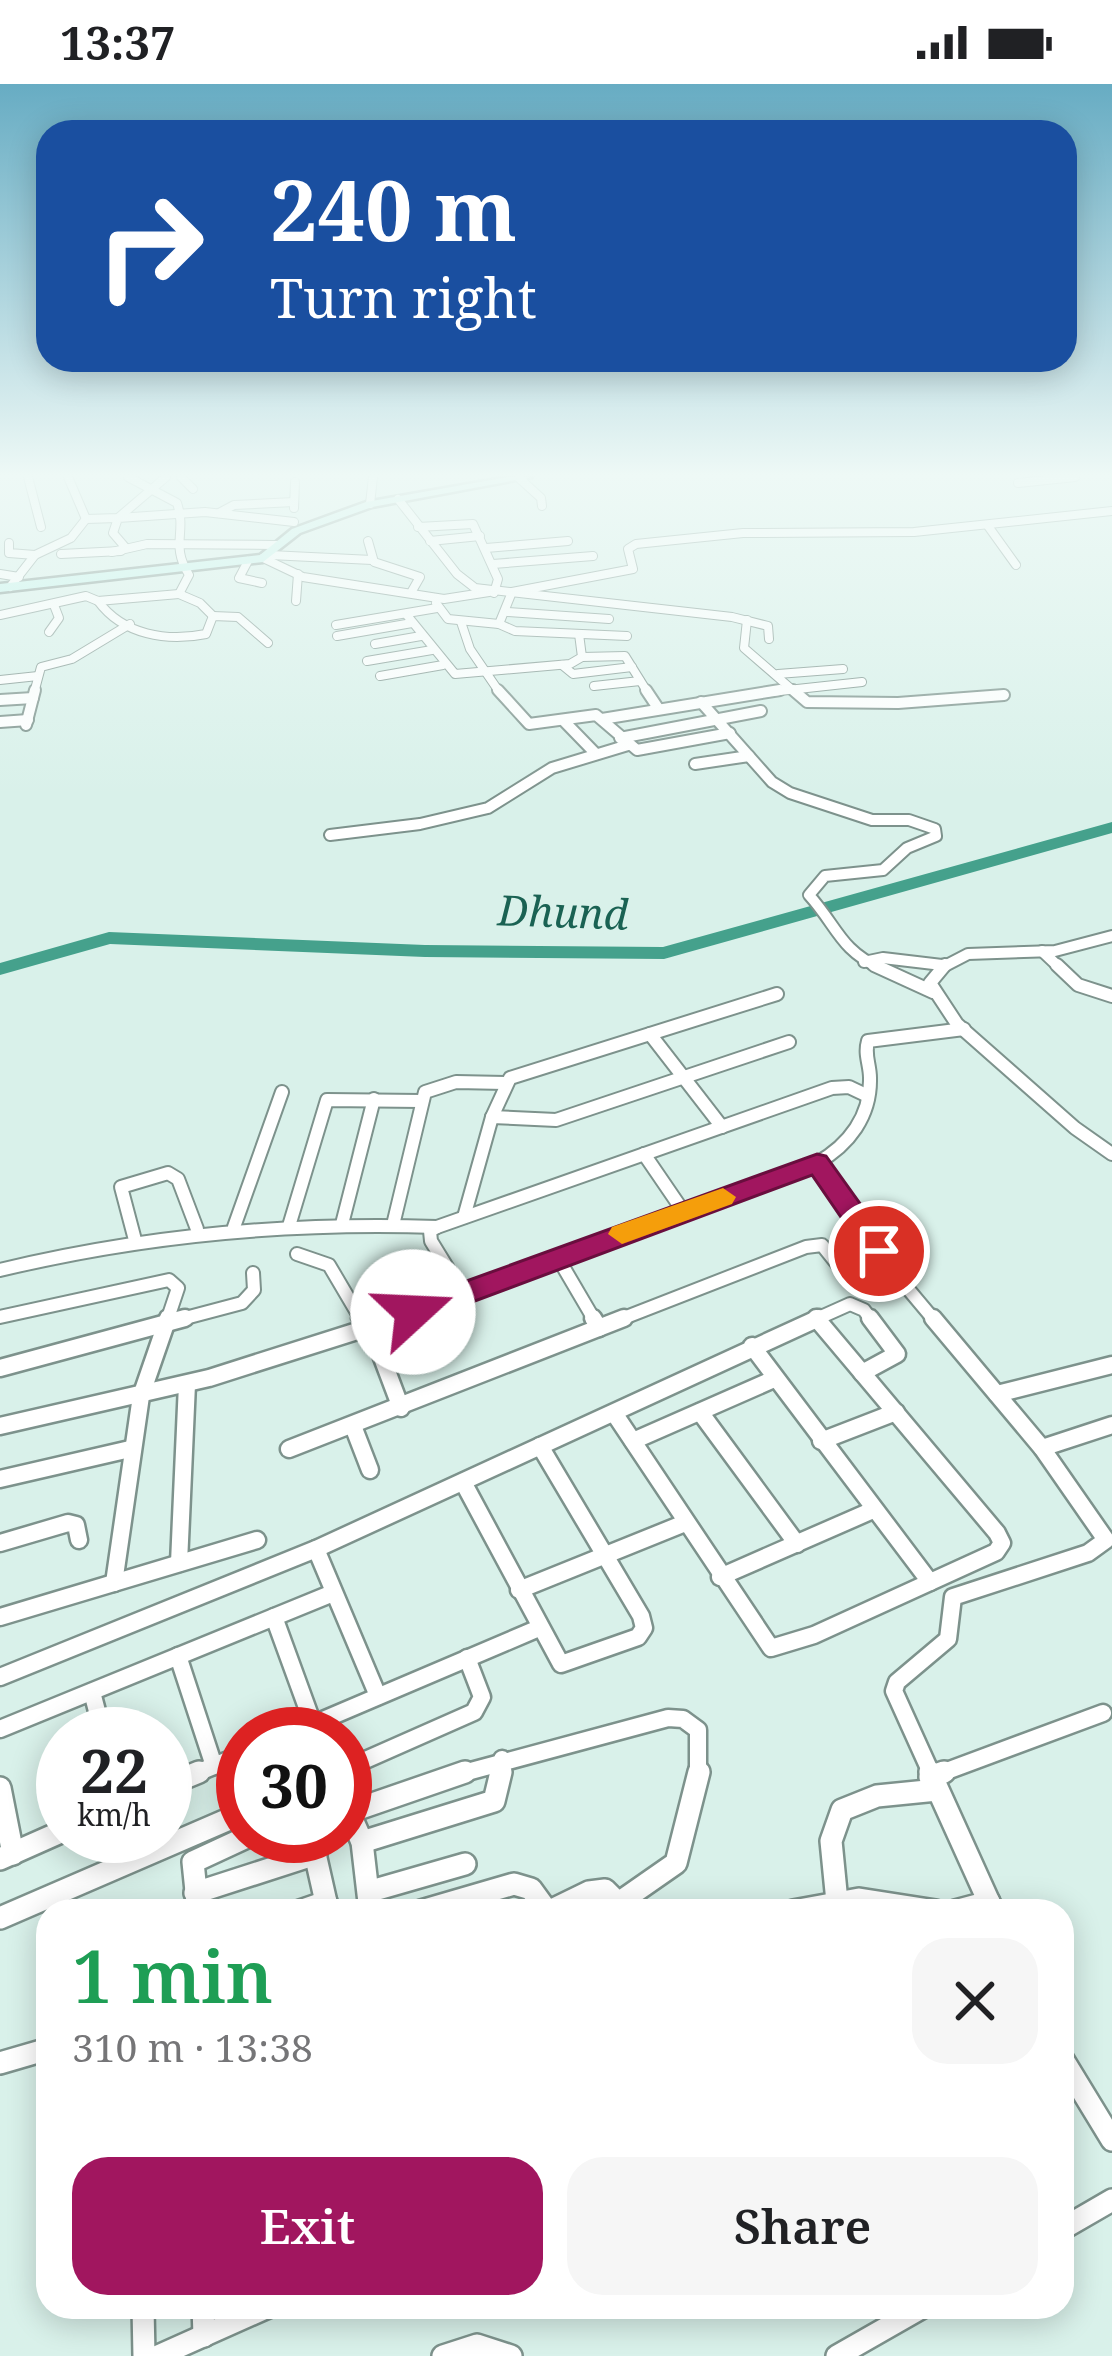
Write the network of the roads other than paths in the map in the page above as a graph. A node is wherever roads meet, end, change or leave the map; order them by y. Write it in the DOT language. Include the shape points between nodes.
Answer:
graph roads {
  1 [pos="184,583"];
  2 [pos="258,583"];
  3 [pos="297,583"];
  4 [pos="359,583"];
  5 [pos="415,583"];
  6 [pos="468,583"];
  7 [pos="499,583"];
  8 [pos="555,583"];
  9 [pos="262,584"];
  10 [pos="412,591"];
  11 [pos="488,593"];
  12 [pos="179,594"];
  13 [pos="509,596"];
  14 [pos="98,601"];
  15 [pos="296,601"];
  16 [pos="437,603"];
  17 [pos="54,605"];
  18 [pos="508,612"];
  19 [pos="0,615"];
  20 [pos="213,616"];
  21 [pos="409,618"];
  22 [pos="609,619"];
  23 [pos="747,620"];
  24 [pos="461,622"];
  25 [pos="130,624"];
  26 [pos="499,624"];
  27 [pos="336,631"];
  28 [pos="50,632"];
  29 [pos="524,632"];
  30 [pos="579,634"];
  31 [pos="421,636"];
  32 [pos="628,636"];
  33 [pos="769,639"];
  34 [pos="268,643"];
  35 [pos="375,644"];
  36 [pos="432,650"];
  37 [pos="582,656"];
  38 [pos="367,661"];
  39 [pos="443,665"];
  40 [pos="562,665"];
  41 [pos="632,667"];
  42 [pos="843,669"];
  43 [pos="483,671"];
  44 [pos="778,674"];
  45 [pos="38,676"];
  46 [pos="380,676"];
  47 [pos="0,680"];
  48 [pos="640,681"];
  49 [pos="862,682"];
  50 [pos="594,686"];
  51 [pos="791,688"];
  52 [pos="1004,694"];
  53 [pos="33,698"];
  54 [pos="0,700"];
  55 [pos="701,702"];
  56 [pos="658,708"];
  57 [pos="761,711"];
  58 [pos="717,718"];
  59 [pos="602,719"];
  60 [pos="563,720"];
  61 [pos="0,722"];
  62 [pos="730,734"];
  63 [pos="624,741"];
  64 [pos="596,754"];
  65 [pos="749,755"];
  66 [pos="695,764"];
  67 [pos="330,835"];
  68 [pos="1112,936"];
  69 [pos="1042,951"];
  70 [pos="863,962"];
  71 [pos="942,965"];
  72 [pos="933,992"];
  73 [pos="777,994"];
  74 [pos="1112,996"];
  75 [pos="964,1029"];
  76 [pos="650,1034"];
  77 [pos="789,1042"];
  78 [pos="686,1078"];
  79 [pos="505,1083"];
  80 [pos="282,1092"];
  81 [pos="868,1096"];
  82 [pos="374,1099"];
  83 [pos="421,1101"];
  84 [pos="492,1117"];
  85 [pos="722,1127"];
  86 [pos="644,1154"];
  87 [pos="1112,1154"];
  88 [pos="817,1163"];
  89 [pos="683,1211"];
  90 [pos="464,1217"];
  91 [pos="342,1224"];
  92 [pos="393,1225"];
  93 [pos="289,1226"];
  94 [pos="235,1227"];
  95 [pos="437,1227"];
  96 [pos="196,1229"];
  97 [pos="135,1240"];
  98 [pos="297,1254"];
  99 [pos="558,1258"];
  100 [pos="0,1270"];
  101 [pos="254,1273"];
  102 [pos="850,1280"];
  103 [pos="464,1293"];
  104 [pos="0,1317"];
  105 [pos="816,1318"];
  106 [pos="167,1323"];
  107 [pos="599,1328"];
  108 [pos="364,1329"];
  109 [pos="752,1346"];
  110 [pos="1112,1365"];
  111 [pos="0,1368"];
  112 [pos="862,1372"];
  113 [pos="774,1378"];
  114 [pos="187,1384"];
  115 [pos="997,1394"];
  116 [pos="141,1396"];
  117 [pos="401,1408"];
  118 [pos="700,1412"];
  119 [pos="896,1412"];
  120 [pos="614,1413"];
  121 [pos="1112,1425"];
  122 [pos="0,1426"];
  123 [pos="353,1426"];
  124 [pos="633,1441"];
  125 [pos="821,1441"];
  126 [pos="540,1446"];
  127 [pos="1042,1448"];
  128 [pos="130,1449"];
  129 [pos="289,1449"];
  130 [pos="370,1470"];
  131 [pos="0,1479"];
  132 [pos="463,1482"];
  133 [pos="873,1510"];
  134 [pos="686,1523"];
  135 [pos="80,1540"];
  136 [pos="257,1540"];
  137 [pos="0,1543"];
  138 [pos="797,1544"];
  139 [pos="316,1549"];
  140 [pos="605,1556"];
  141 [pos="179,1563"];
  142 [pos="720,1577"];
  143 [pos="930,1582"];
  144 [pos="114,1583"];
  145 [pos="519,1590"];
  146 [pos="333,1593"];
  147 [pos="0,1617"];
  148 [pos="274,1617"];
  149 [pos="539,1628"];
  150 [pos="178,1656"];
  151 [pos="467,1658"];
  152 [pos="0,1677"];
  153 [pos="92,1692"];
  154 [pos="378,1696"];
  155 [pos="96,1707"];
  156 [pos="307,1707"];
  157 [pos="352,1707"];
  158 [pos="1103,1713"];
  159 [pos="0,1729"];
  160 [pos="372,1757"];
  161 [pos="502,1759"];
  162 [pos="214,1766"];
  163 [pos="192,1775"];
  164 [pos="933,1784"];
  165 [pos="0,1788"];
  166 [pos="372,1800"];
  167 [pos="216,1825"];
  168 [pos="372,1840"];
  169 [pos="36,1843"];
  170 [pos="216,1852"];
  171 [pos="6,1857"];
  172 [pos="277,1863"];
  173 [pos="318,1863"];
  174 [pos="365,1863"];
  175 [pos="465,1864"];
  176 [pos="44,1899"];
  177 [pos="197,1899"];
  178 [pos="203,1899"];
  179 [pos="326,1899"];
  180 [pos="370,1899"];
  181 [pos="375,1899"];
  182 [pos="462,1899"];
  183 [pos="539,1899"];
  184 [pos="574,1899"];
  185 [pos="614,1899"];
  186 [pos="633,1899"];
  187 [pos="836,1899"];
  188 [pos="987,1899"];
  189 [pos="36,1902"];
  190 [pos="0,1918"];
  191 [pos="36,2052"];
  192 [pos="0,2063"];
  193 [pos="1074,2078"];
  194 [pos="1112,2140"];
  195 [pos="1112,2200"];
  196 [pos="1074,2222"];
  197 [pos="142,2319"];
  198 [pos="203,2319"];
  199 [pos="242,2319"];
  200 [pos="902,2319"];
  201 [pos="204,2336"];
  202 [pos="143,2356"];
  203 [pos="158,2356"];
  204 [pos="443,2356"];
  205 [pos="511,2356"];
  206 [pos="837,2356"];
  1 -- 12 [label="street"];
  2 -- 9 [label="street"];
  3 -- 15 [label="street"];
  4 -- 10 [label="street"];
  5 -- 10 [label="street"];
  6 -- 11 [label="street"];
  7 -- 11 [label="street"];
  8 -- 13 [label="street"];
  10 -- 16 [label="street"];
  11 -- 13 [label="street"];
  11 -- 16 [label="street"];
  12 -- 14 [label="street"];
  12 -- 20 [label="street"];
  13 -- 18 [label="street"];
  13 -- 23 [label="street"];
  14 -- 17 [label="street" via="86,596"];
  14 -- 25 [label="street"];
  16 -- 21 [label="street"];
  16 -- 24 [label="street"];
  17 -- 19 [label="street"];
  17 -- 28 [label="street" via="59,618"];
  18 -- 22 [label="street"];
  18 -- 26 [label="street"];
  18 -- 29 [label="street"];
  20 -- 25 [label="street" via="206,634 176,640"];
  20 -- 34 [label="street" via="239,616"];
  21 -- 27 [label="street"];
  21 -- 31 [label="street"];
  23 -- 33 [label="street" via="768,626"];
  23 -- 44 [label="street" via="744,648"];
  24 -- 26 [label="street"];
  24 -- 43 [label="street"];
  25 -- 45 [label="street" via="72,659 44,665"];
  26 -- 29 [label="street"];
  29 -- 30 [label="street"];
  30 -- 32 [label="street"];
  30 -- 37 [label="street"];
  31 -- 35 [label="street"];
  31 -- 36 [label="street"];
  36 -- 38 [label="street"];
  36 -- 39 [label="street"];
  37 -- 40 [label="street"];
  37 -- 41 [label="street" via="621,655"];
  39 -- 43 [label="street" via="455,674"];
  39 -- 46 [label="street"];
  40 -- 41 [label="street" via="573,674"];
  40 -- 43 [label="street"];
  41 -- 48 [label="street"];
  42 -- 44 [label="street"];
  43 -- 60 [label="street" via="529,724"];
  44 -- 51 [label="street"];
  45 -- 47 [label="street"];
  45 -- 53 [label="street"];
  48 -- 50 [label="street"];
  48 -- 56 [label="street"];
  49 -- 51 [label="street"];
  51 -- 52 [label="street" via="814,703"];
  51 -- 55 [label="street"];
  53 -- 54 [label="street"];
  53 -- 61 [label="street" via="27,723"];
  55 -- 56 [label="street"];
  55 -- 58 [label="street"];
  56 -- 59 [label="street"];
  57 -- 58 [label="street"];
  58 -- 62 [label="street"];
  58 -- 63 [label="street"];
  59 -- 60 [label="street"];
  59 -- 63 [label="street"];
  60 -- 64 [label="street"];
  62 -- 63 [label="street" via="642,750"];
  62 -- 65 [label="street"];
  63 -- 64 [label="street"];
  64 -- 67 [label="street" via="553,768 488,808"];
  65 -- 66 [label="street"];
  65 -- 70 [label="street" via="790,794 938,833 883,870 825,876 810,890 845,948"];
  68 -- 69 [label="street"];
  69 -- 71 [label="street" via="987,951"];
  69 -- 74 [label="street" via="1078,985"];
  70 -- 71 [label="street"];
  70 -- 72 [label="street"];
  71 -- 72 [label="street"];
  72 -- 75 [label="street"];
  73 -- 76 [label="street"];
  75 -- 81 [label="street" via="868,1041"];
  75 -- 87 [label="street" via="1047,1107"];
  76 -- 78 [label="street"];
  76 -- 79 [label="street"];
  77 -- 78 [label="street"];
  78 -- 84 [label="street" via="556,1120"];
  78 -- 85 [label="street"];
  79 -- 83 [label="street" via="444,1083"];
  79 -- 84 [label="street"];
  80 -- 94 [label="street"];
  81 -- 85 [label="street" via="842,1086"];
  81 -- 88 [label="street" via="844,1149"];
  82 -- 83 [label="street"];
  82 -- 91 [label="street"];
  82 -- 93 [label="street" via="323,1105"];
  83 -- 92 [label="street"];
  84 -- 90 [label="street"];
  85 -- 86 [label="street"];
  86 -- 89 [label="street"];
  86 -- 90 [label="street"];
  88 -- 89 [label="street"];
  88 -- 115 [label="street"];
  89 -- 99 [label="street"];
  90 -- 95 [label="street"];
  91 -- 92 [label="street"];
  91 -- 93 [label="street"];
  92 -- 95 [label="street"];
  93 -- 94 [label="street"];
  94 -- 96 [label="street"];
  95 -- 103 [label="street" via="429,1236"];
  96 -- 97 [label="street"];
  96 -- 97 [label="street" via="178,1179 160,1174 119,1193"];
  97 -- 100 [label="street"];
  98 -- 108 [label="street" via="329,1265"];
  99 -- 103 [label="street"];
  99 -- 107 [label="street"];
  101 -- 106 [label="street" via="254,1290 242,1303"];
  102 -- 107 [label="street" via="816,1245"];
  103 -- 108 [label="street"];
  104 -- 106 [label="street" via="169,1280 178,1288"];
  105 -- 109 [label="street"];
  105 -- 112 [label="street"];
  105 -- 112 [label="street" via="850,1304 864,1310 897,1354"];
  106 -- 111 [label="street"];
  106 -- 116 [label="street"];
  107 -- 117 [label="street"];
  108 -- 114 [label="street"];
  108 -- 117 [label="street"];
  109 -- 113 [label="street"];
  109 -- 120 [label="street"];
  110 -- 115 [label="street"];
  112 -- 119 [label="street"];
  113 -- 118 [label="street"];
  113 -- 125 [label="street"];
  114 -- 116 [label="street"];
  114 -- 141 [label="street"];
  115 -- 127 [label="street"];
  116 -- 122 [label="street"];
  116 -- 128 [label="street"];
  117 -- 123 [label="street"];
  118 -- 124 [label="street"];
  118 -- 138 [label="street"];
  119 -- 125 [label="street"];
  119 -- 143 [label="street" via="1002,1543"];
  120 -- 124 [label="street"];
  120 -- 126 [label="street"];
  121 -- 127 [label="street"];
  123 -- 129 [label="street"];
  123 -- 130 [label="street"];
  124 -- 134 [label="street"];
  125 -- 133 [label="street"];
  126 -- 132 [label="street"];
  126 -- 140 [label="street"];
  127 -- 164 [label="street" via="1106,1540 953,1597 948,1639 893,1691"];
  128 -- 131 [label="street"];
  128 -- 144 [label="street"];
  132 -- 139 [label="street"];
  132 -- 145 [label="street"];
  133 -- 138 [label="street"];
  133 -- 143 [label="street"];
  134 -- 140 [label="street"];
  134 -- 142 [label="street"];
  135 -- 137 [label="street" via="68,1523"];
  136 -- 141 [label="street"];
  138 -- 142 [label="street"];
  139 -- 146 [label="street"];
  139 -- 152 [label="street"];
  140 -- 145 [label="street"];
  140 -- 149 [label="street" via="641,1616 638,1637 561,1664"];
  141 -- 144 [label="street"];
  142 -- 143 [label="street" via="763,1641 780,1649"];
  144 -- 147 [label="street"];
  145 -- 149 [label="street"];
  146 -- 148 [label="street"];
  146 -- 154 [label="street"];
  148 -- 150 [label="street"];
  148 -- 156 [label="street"];
  149 -- 151 [label="street"];
  150 -- 153 [label="street"];
  150 -- 162 [label="street"];
  151 -- 154 [label="street"];
  151 -- 160 [label="street" via="482,1697 474,1712"];
  153 -- 155 [label="street"];
  153 -- 159 [label="street"];
  154 -- 157 [label="street"];
  158 -- 164 [label="street"];
  161 -- 166 [label="street"];
  161 -- 168 [label="street" via="494,1801"];
  161 -- 186 [label="street" via="668,1718 692,1722 701,1765 676,1863"];
  162 -- 163 [label="street"];
  164 -- 187 [label="street" via="836,1815 827,1848"];
  164 -- 188 [label="street"];
  165 -- 171 [label="street"];
  167 -- 176 [label="street"];
  169 -- 171 [label="street"];
  170 -- 177 [label="street" via="194,1862"];
  172 -- 178 [label="street"];
  173 -- 179 [label="street"];
  174 -- 180 [label="street"];
  175 -- 181 [label="street"];
  182 -- 183 [label="street" via="514,1884"];
  184 -- 185 [label="street" via="604,1890"];
  189 -- 190 [label="street"];
  191 -- 192 [label="street"];
  193 -- 194 [label="street"];
  195 -- 196 [label="street"];
  197 -- 202 [label="street"];
  198 -- 201 [label="street"];
  199 -- 201 [label="street"];
  200 -- 206 [label="street"];
  201 -- 203 [label="street"];
  204 -- 205 [label="street" via="479,2343"];
}
